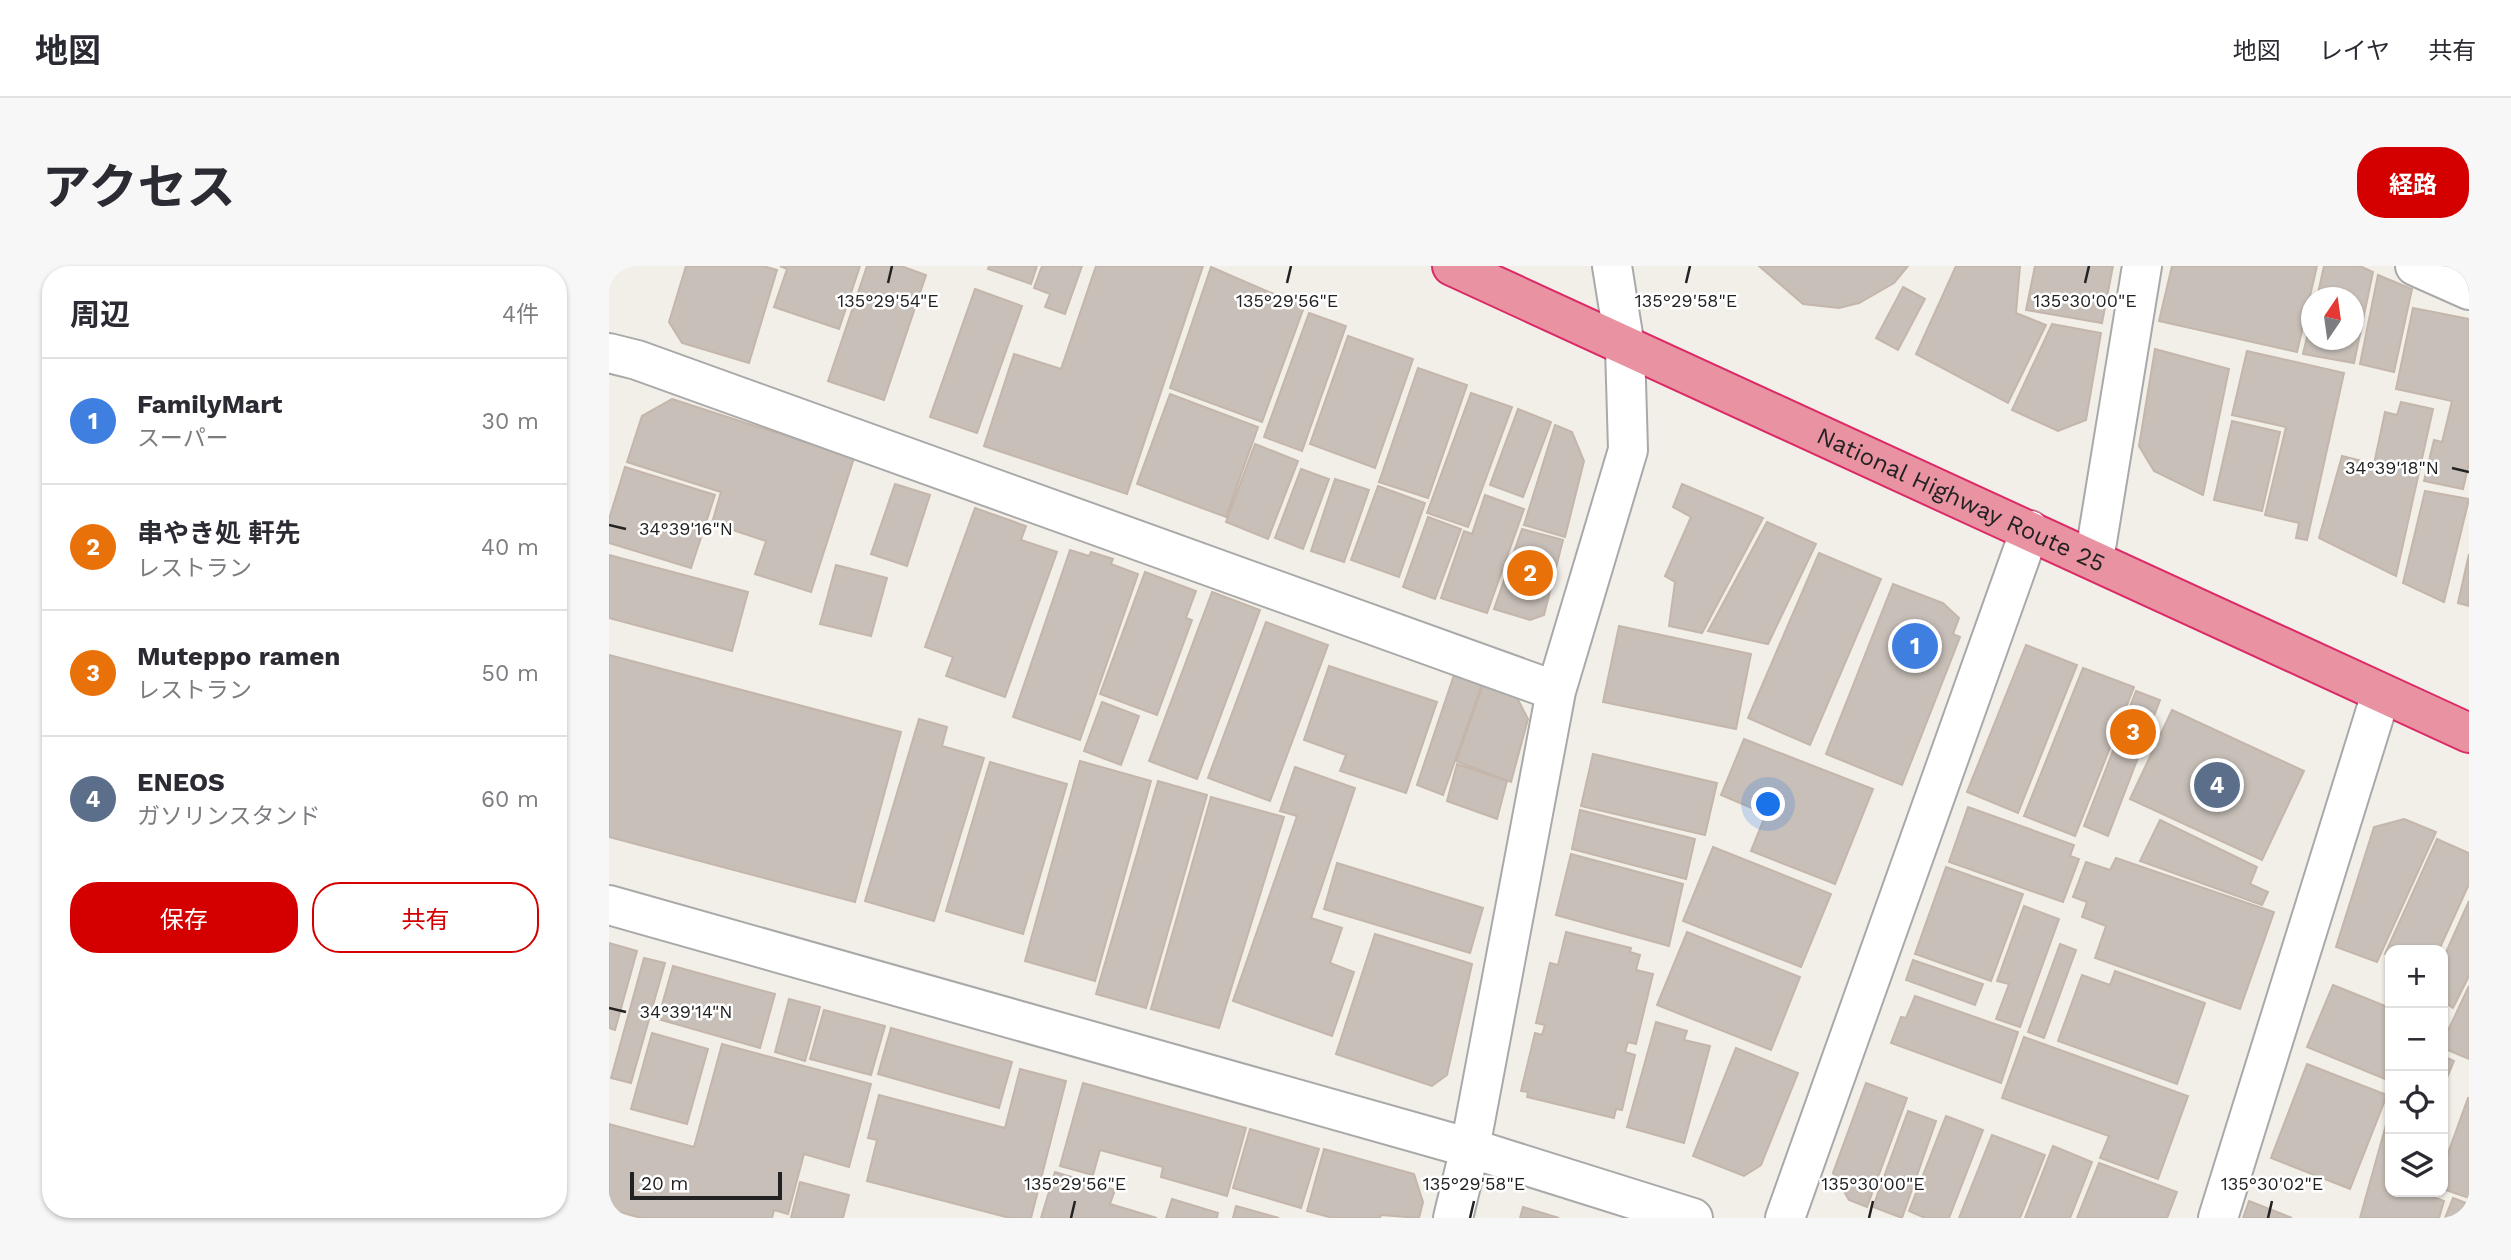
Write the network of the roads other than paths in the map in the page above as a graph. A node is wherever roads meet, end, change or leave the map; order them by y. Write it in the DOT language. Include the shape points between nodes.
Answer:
graph roads {
  1 [pos="1452,266"];
  2 [pos="1612,266"];
  3 [pos="2142,266"];
  4 [pos="2415,266"];
  5 [pos="2469,290"];
  6 [pos="1625,347"];
  7 [pos="609,353"];
  8 [pos="2030,530"];
  9 [pos="2094,560"];
  10 [pos="1556,691"];
  11 [pos="2381,694"];
  12 [pos="2469,733"];
  13 [pos="609,905"];
  14 [pos="1470,1147"];
  15 [pos="1453,1218"];
  16 [pos="1693,1218"];
  17 [pos="1785,1218"];
  18 [pos="2218,1218"];
  1 -- 6 [label="highway, National Highway Route 25"];
  2 -- 6 [label="street"];
  3 -- 9 [label="street"];
  4 -- 5 [label="street"];
  6 -- 8 [label="highway, National Highway Route 25"];
  6 -- 10 [label="street" via="1628,450"];
  7 -- 10 [label="street"];
  8 -- 9 [label="highway, National Highway Route 25"];
  8 -- 17 [label="street"];
  9 -- 11 [label="highway, National Highway Route 25"];
  10 -- 14 [label="street"];
  11 -- 12 [label="highway, National Highway Route 25"];
  11 -- 18 [label="street"];
  13 -- 14 [label="street"];
  14 -- 15 [label="street"];
  14 -- 16 [label="street"];
}
